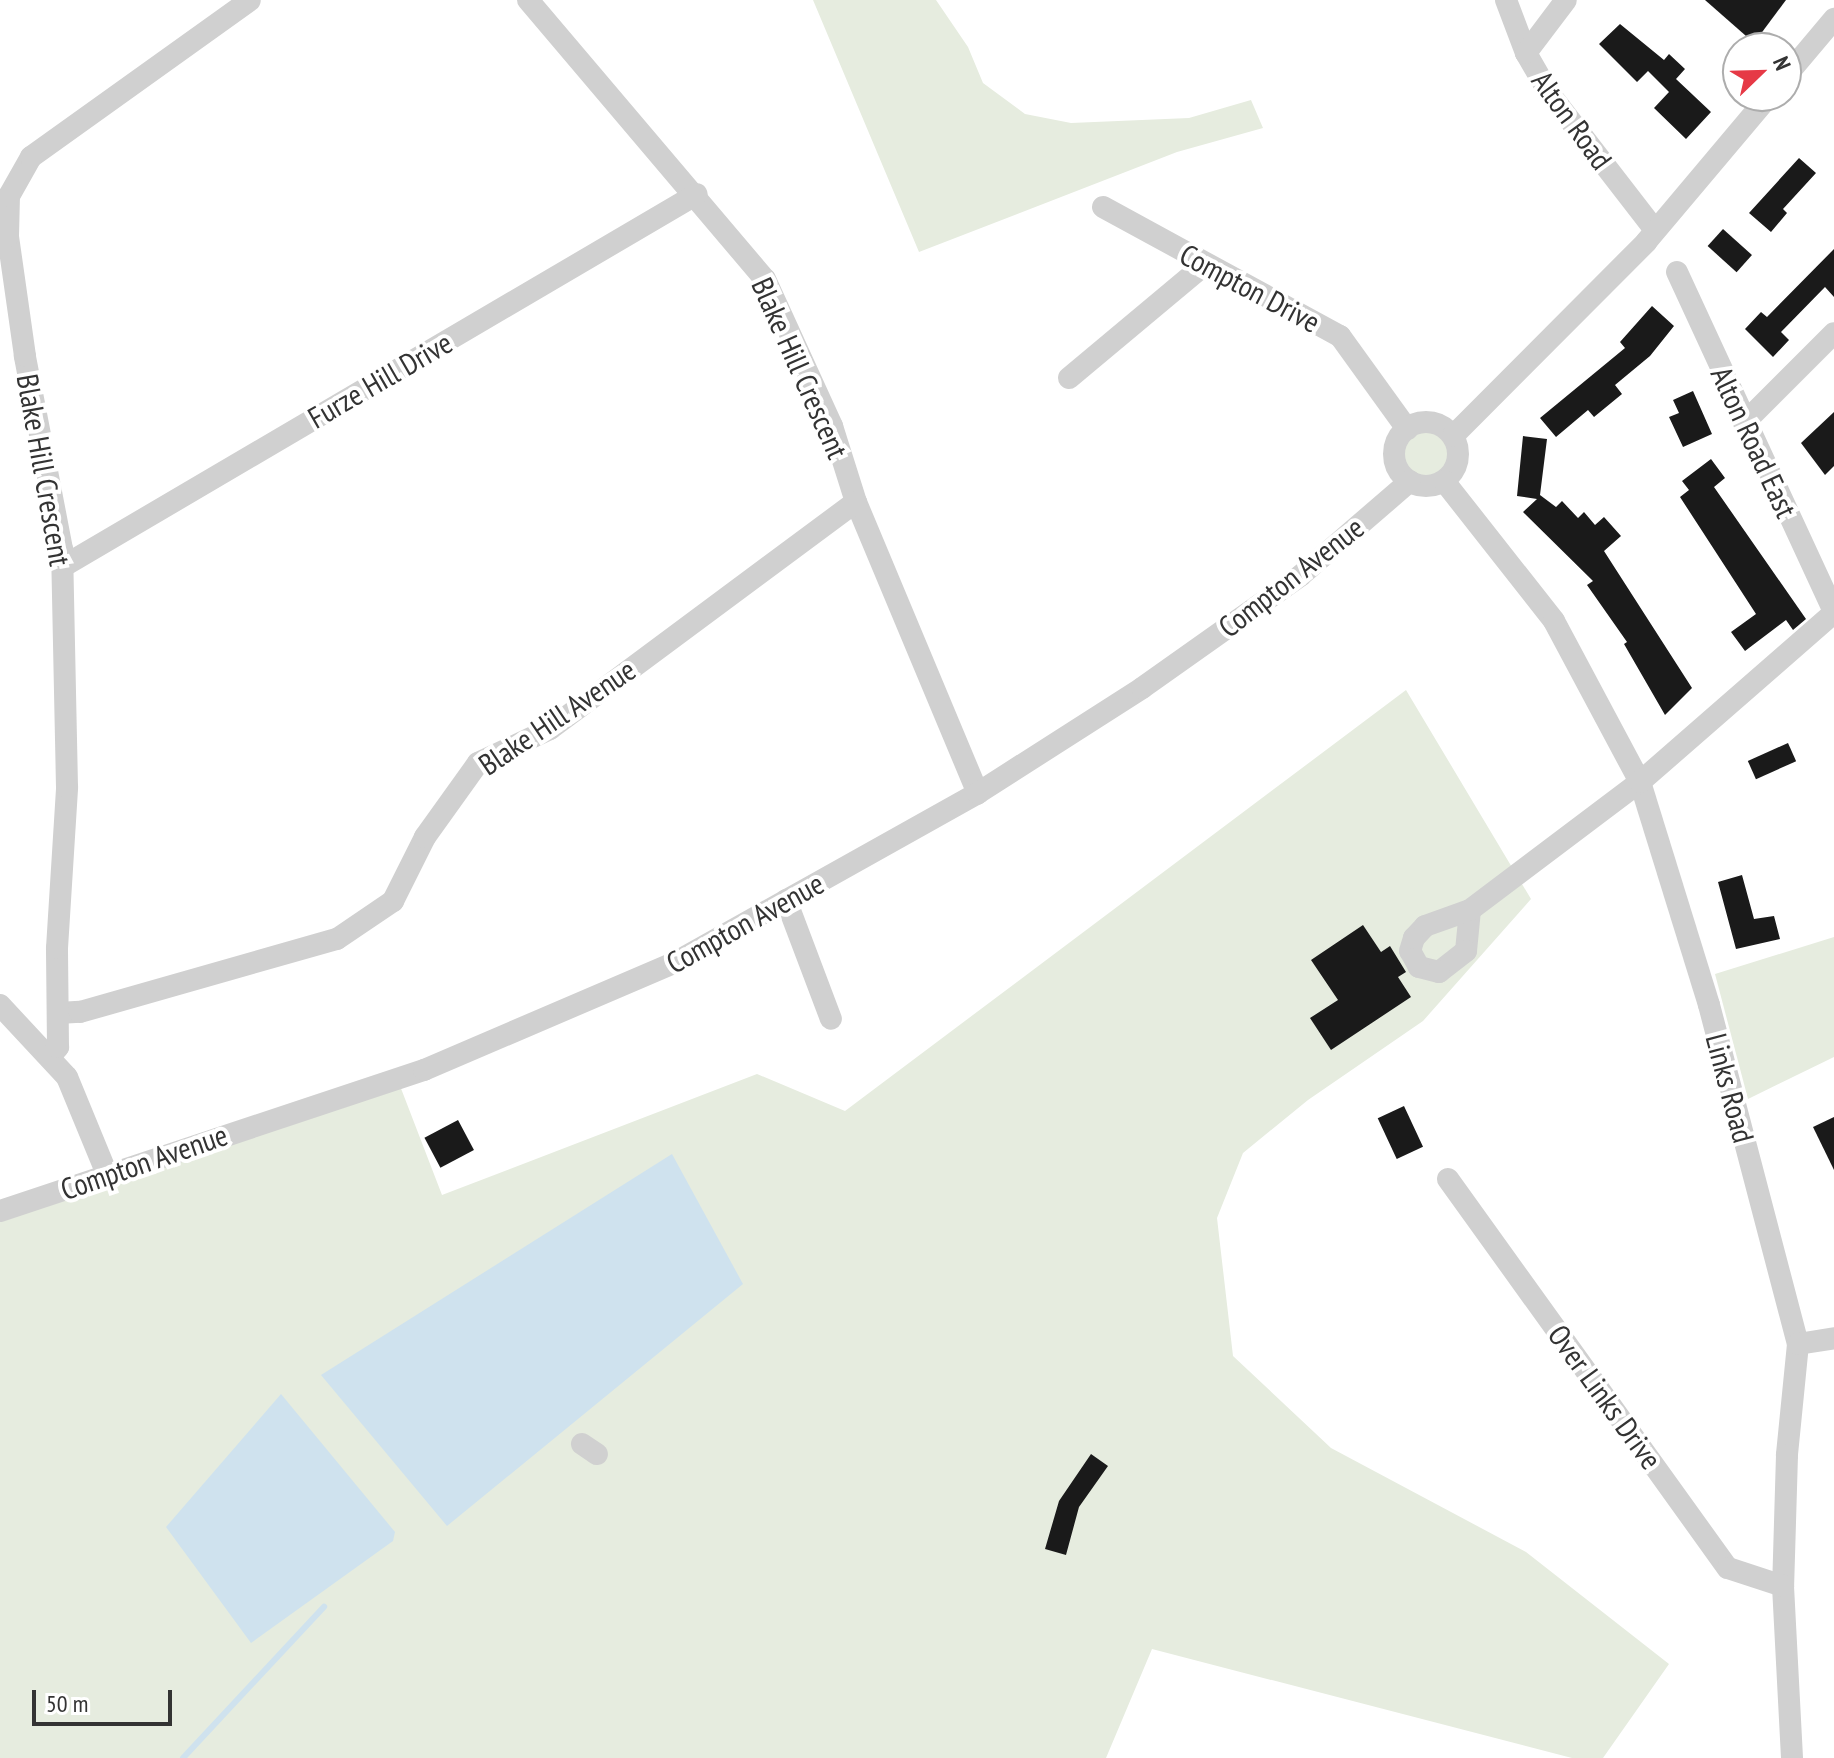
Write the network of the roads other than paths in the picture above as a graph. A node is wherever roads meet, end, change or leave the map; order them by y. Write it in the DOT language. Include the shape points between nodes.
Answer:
graph roads {
  1 [pos="250,0"];
  2 [pos="528,0"];
  3 [pos="1506,0"];
  4 [pos="1566,0"];
  5 [pos="1834,19"];
  6 [pos="1526,53"];
  7 [pos="1802,57"];
  8 [pos="1755,112"];
  9 [pos="697,194"];
  10 [pos="1103,207"];
  11 [pos="1655,230"];
  12 [pos="1203,266"];
  13 [pos="1677,272"];
  14 [pos="1834,333"];
  15 [pos="1069,378"];
  16 [pos="1744,423"];
  17 [pos="1407,429"];
  18 [pos="1453,436"];
  19 [pos="1410,481"];
  20 [pos="1444,481"];
  21 [pos="856,502"];
  22 [pos="62,567"];
  23 [pos="1834,613"];
  24 [pos="1640,782"];
  25 [pos="978,793"];
  26 [pos="786,900"];
  27 [pos="1470,910"];
  28 [pos="0,1005"];
  29 [pos="58,1013"];
  30 [pos="831,1019"];
  31 [pos="50,1057"];
  32 [pos="107,1174"];
  33 [pos="1448,1179"];
  34 [pos="0,1211"];
  35 [pos="1834,1338"];
  36 [pos="1798,1344"];
  37 [pos="1783,1586"];
  38 [pos="1792,1758"];
  1 -- 22 [label="street, Blake Hill Crescent" via="31,157 9,196 8,236"];
  2 -- 9 [label="street, Blake Hill Crescent"];
  3 -- 6 [label="street, Alton Road"];
  4 -- 6 [label="street"];
  5 -- 7 [label="street"];
  6 -- 11 [label="street, Alton Road" via="1549,93"];
  8 -- 11 [label="street"];
  9 -- 21 [label="street, Blake Hill Crescent" via="765,279 832,426"];
  9 -- 22 [label="street, Furze Hill Drive"];
  10 -- 12 [label="street, Compton Drive"];
  11 -- 18 [label="street"];
  12 -- 15 [label="street"];
  12 -- 17 [label="street, Compton Drive" via="1264,292 1340,336"];
  13 -- 16 [label="street, Alton Road East"];
  14 -- 16 [label="street"];
  16 -- 23 [label="street, Alton Road East"];
  17 -- 18 [label="street" via="1429,422"];
  17 -- 19 [label="street" via="1394,453"];
  18 -- 20 [label="street" via="1459,455"];
  19 -- 20 [label="street" via="1424,486"];
  19 -- 25 [label="street, Compton Avenue" via="1300,576 1142,688"];
  20 -- 24 [label="street, Links Road" via="1554,621"];
  21 -- 25 [label="street, Blake Hill Crescent"];
  21 -- 29 [label="street, Blake Hill Avenue" via="550,729 478,763 425,837 393,901 337,939 80,1012"];
  22 -- 29 [label="street, Blake Hill Crescent" via="67,787"];
  23 -- 24 [label="street"];
  24 -- 27 [label="street"];
  24 -- 36 [label="street, Links Road" via="1709,1005"];
  25 -- 26 [label="street, Compton Avenue"];
  26 -- 30 [label="street"];
  26 -- 32 [label="street, Compton Avenue" via="674,963 424,1070"];
  28 -- 31 [label="street"];
  29 -- 31 [label="street, Blake Hill Crescent" via="58,1047"];
  31 -- 32 [label="street" via="80,1100"];
  32 -- 34 [label="street, Compton Avenue"];
  33 -- 37 [label="street, Over Links Drive" via="1728,1568"];
  35 -- 36 [label="street"];
  36 -- 37 [label="street, Links Road" via="1787,1455"];
  37 -- 38 [label="street, Links Road"];
}
